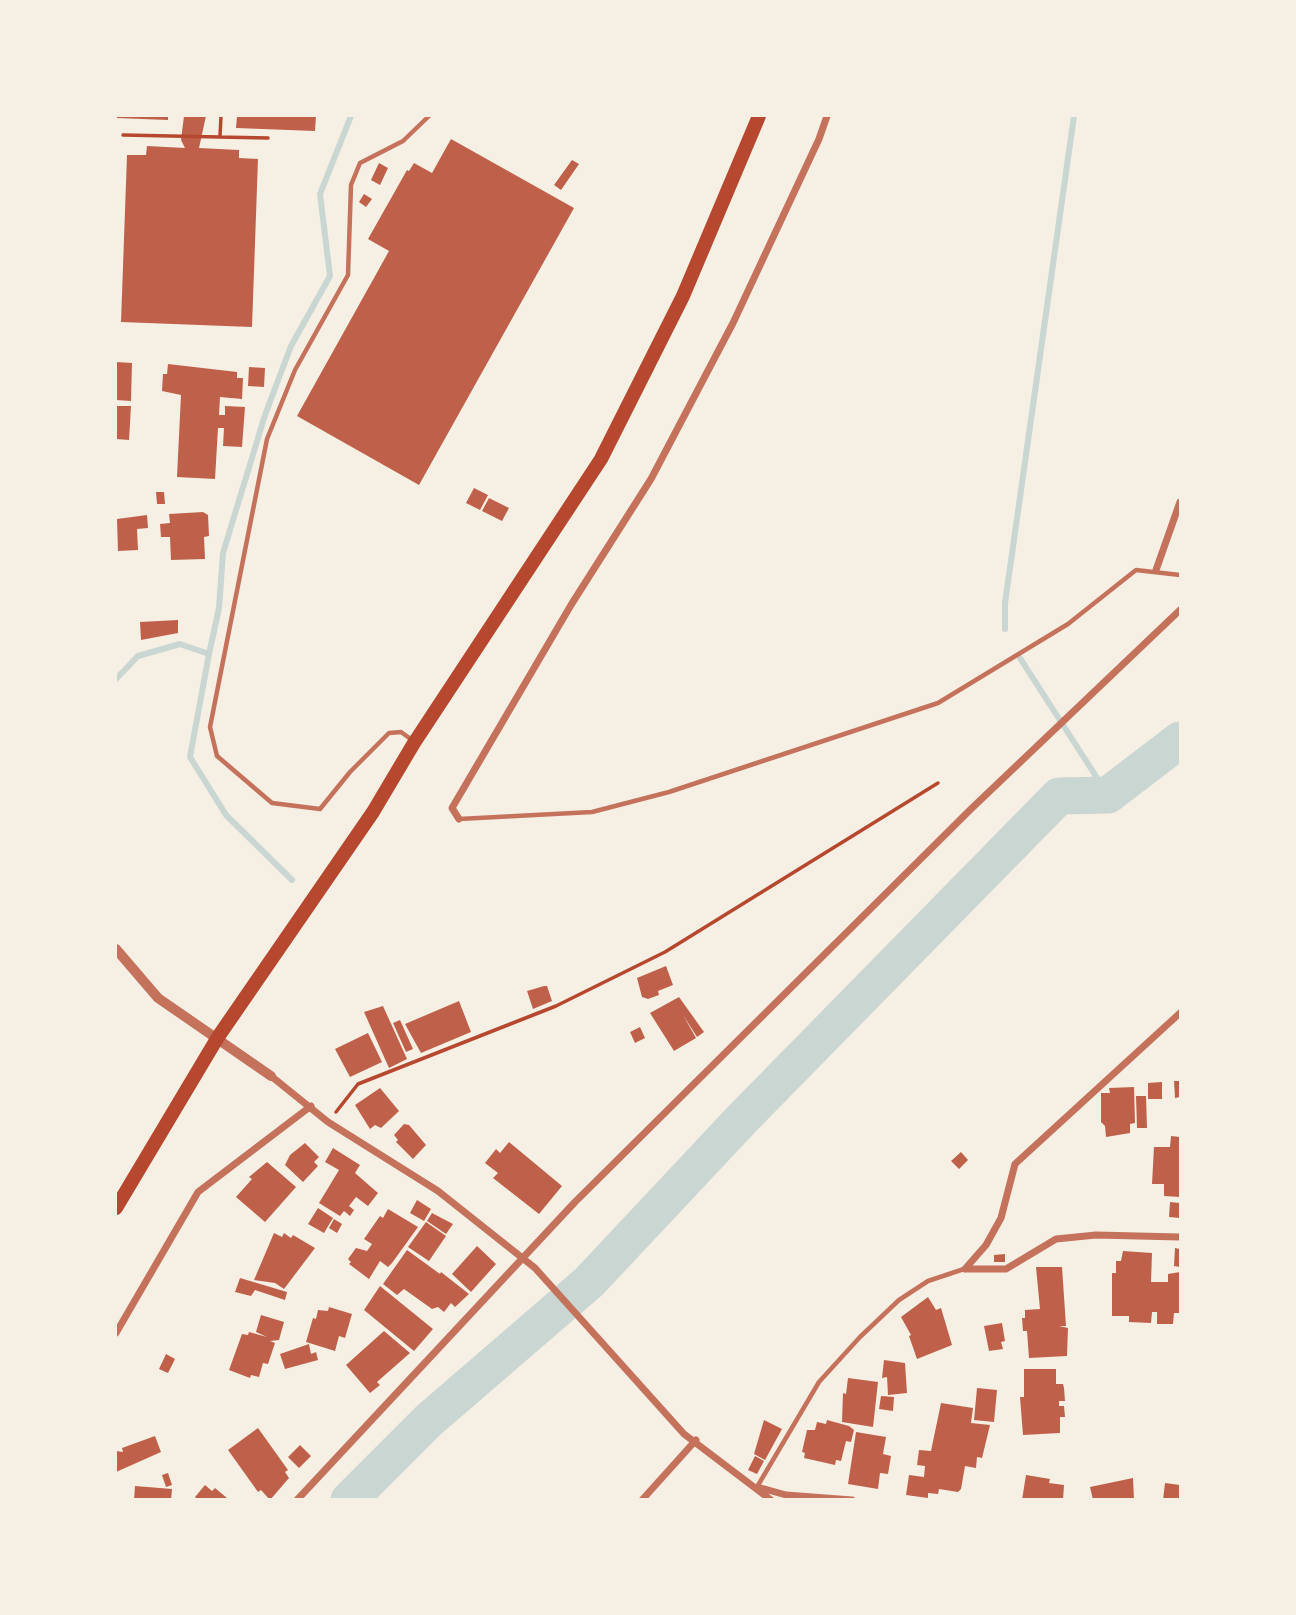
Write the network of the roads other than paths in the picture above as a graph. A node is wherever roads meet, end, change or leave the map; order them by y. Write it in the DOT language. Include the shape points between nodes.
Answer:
graph roads {
  1 [pos="429,116"];
  2 [pos="759,116"];
  3 [pos="827,116"];
  4 [pos="1181,502"];
  5 [pos="1156,570"];
  6 [pos="1181,575"];
  7 [pos="1181,610"];
  8 [pos="414,743"];
  9 [pos="459,819"];
  10 [pos="116,949"];
  11 [pos="1181,1013"];
  12 [pos="218,1037"];
  13 [pos="271,1076"];
  14 [pos="311,1106"];
  15 [pos="116,1208"];
  16 [pos="1181,1237"];
  17 [pos="523,1260"];
  18 [pos="965,1269"];
  19 [pos="116,1333"];
  20 [pos="696,1440"];
  21 [pos="757,1487"];
  22 [pos="297,1500"];
  23 [pos="642,1500"];
  24 [pos="771,1500"];
  25 [pos="852,1500"];
  1 -- 8 [label="lane" via="403,141 360,163 351,185 348,275 295,370 267,439 210,727 217,756 272,803 320,809 389,733 401,732"];
  2 -- 8 [label="highway" via="683,296 601,459"];
  3 -- 9 [label="street" via="727,335 651,480 452,808"];
  4 -- 5 [label="street"];
  5 -- 6 [label="lane"];
  5 -- 9 [label="lane" via="1136,570 1068,624 938,703 669,792 592,812"];
  7 -- 17 [label="street" via="891,888 575,1202"];
  8 -- 12 [label="highway" via="373,812"];
  10 -- 12 [label="street" via="158,998"];
  11 -- 18 [label="street" via="1015,1164 1001,1218"];
  12 -- 13 [label="street"];
  12 -- 15 [label="highway"];
  13 -- 14 [label="street"];
  14 -- 17 [label="street" via="328,1122 438,1191"];
  14 -- 19 [label="street" via="198,1192"];
  16 -- 18 [label="street" via="1056,1239 1006,1269"];
  17 -- 20 [label="street" via="684,1434"];
  17 -- 22 [label="street"];
  18 -- 21 [label="lane" via="928,1280 860,1337 819,1382"];
  20 -- 21 [label="street"];
  20 -- 23 [label="street"];
  21 -- 24 [label="street"];
  21 -- 25 [label="street" via="786,1495"];
}
